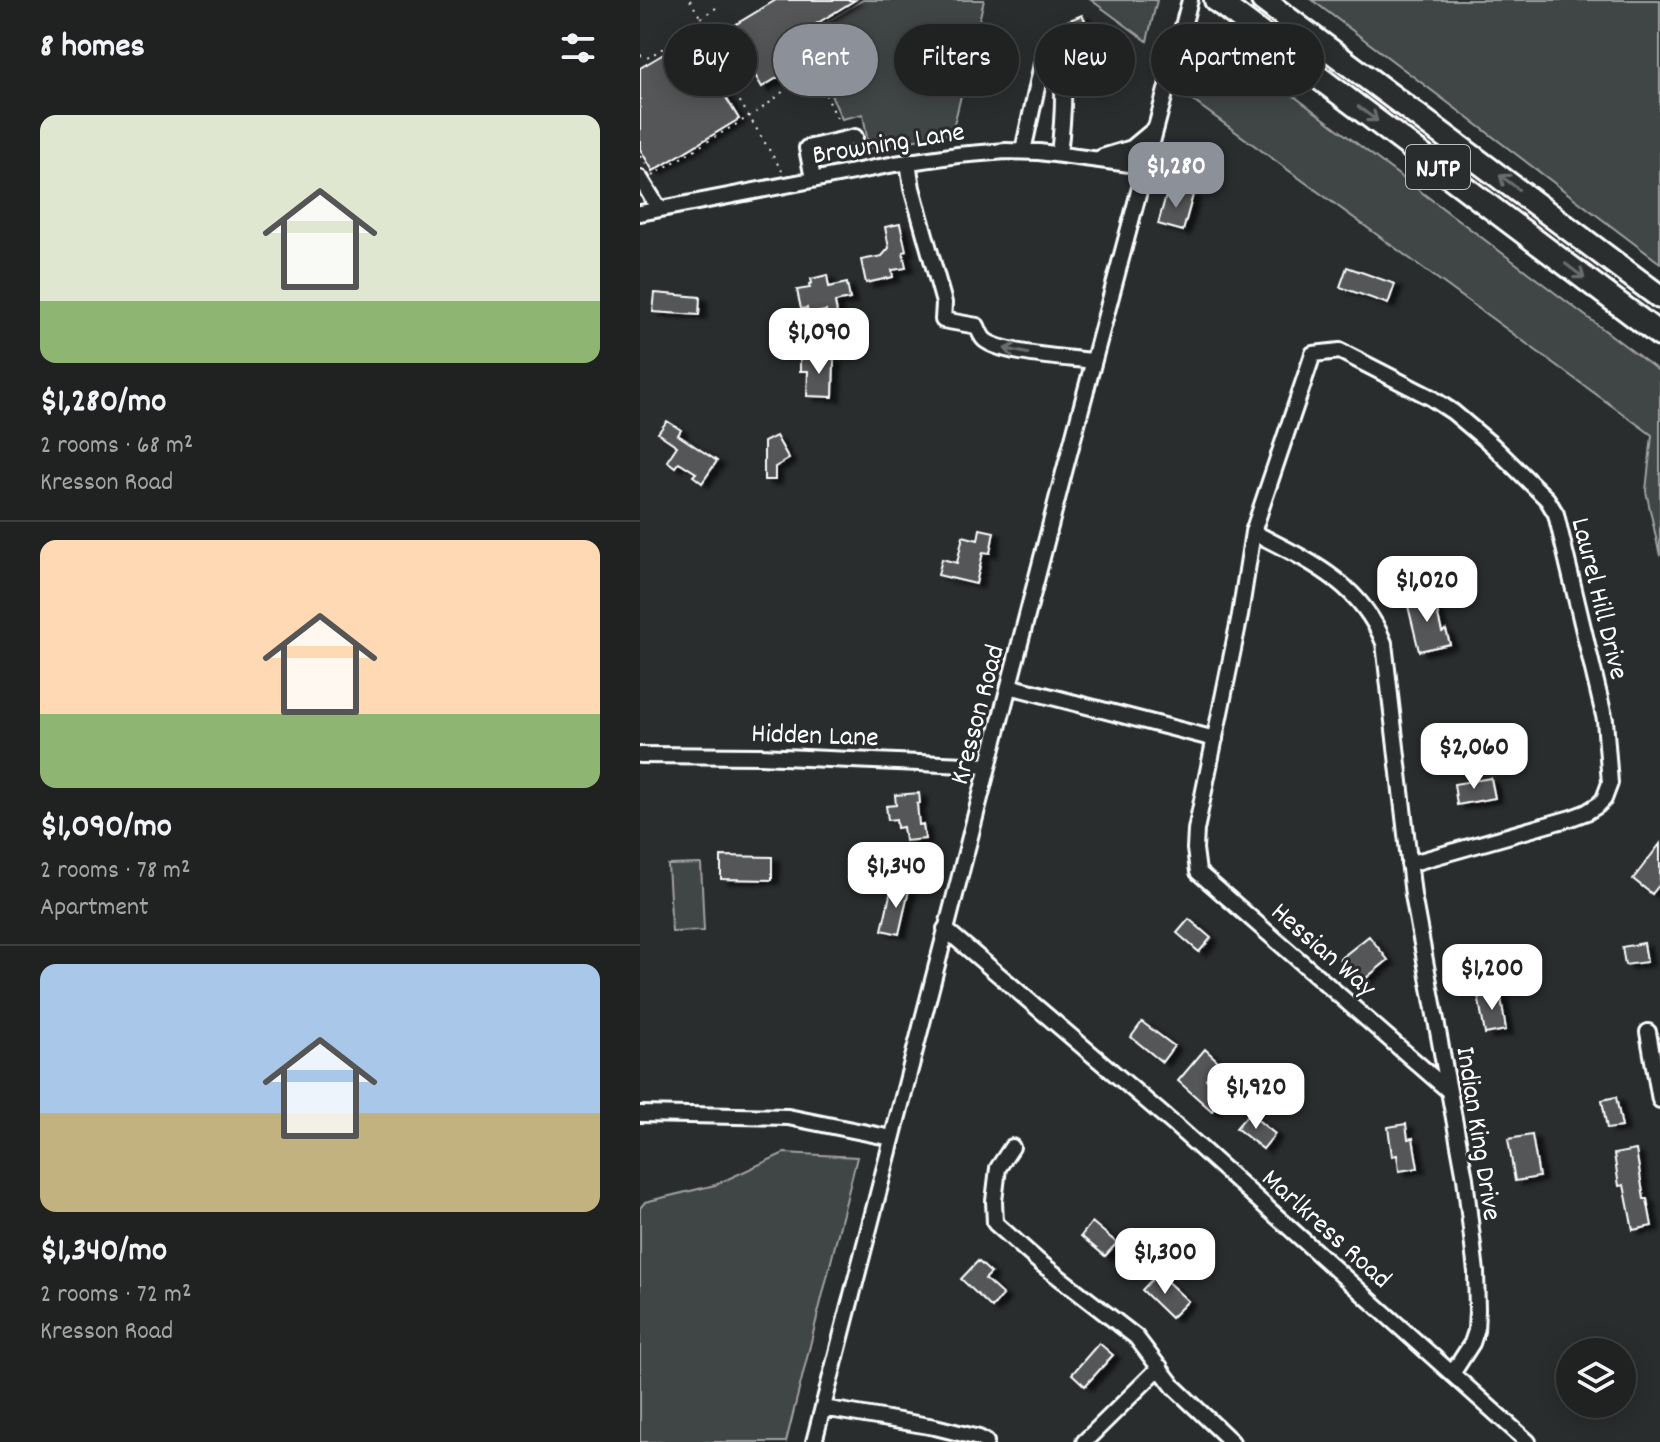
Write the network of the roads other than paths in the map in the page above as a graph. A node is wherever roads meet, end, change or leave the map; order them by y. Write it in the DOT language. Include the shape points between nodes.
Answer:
graph roads {
  1 [pos="1190,0"];
  2 [pos="1216,0"];
  3 [pos="1263,0"];
  4 [pos="1156,128"];
  5 [pos="855,137"];
  6 [pos="1023,151"];
  7 [pos="1059,154"];
  8 [pos="1094,159"];
  9 [pos="908,162"];
  10 [pos="1145,166"];
  11 [pos="646,173"];
  12 [pos="813,179"];
  13 [pos="659,209"];
  14 [pos="640,213"];
  15 [pos="1660,297"];
  16 [pos="1660,335"];
  17 [pos="1093,361"];
  18 [pos="1253,532"];
  19 [pos="1009,686"];
  20 [pos="1215,739"];
  21 [pos="640,755"];
  22 [pos="988,766"];
  23 [pos="1196,830"];
  24 [pos="1409,864"];
  25 [pos="945,929"];
  26 [pos="1648,1032"];
  27 [pos="1449,1091"];
  28 [pos="1660,1100"];
  29 [pos="640,1114"];
  30 [pos="892,1138"];
  31 [pos="1012,1147"];
  32 [pos="1160,1367"];
  33 [pos="1452,1374"];
  34 [pos="823,1408"];
  35 [pos="814,1442"];
  36 [pos="986,1442"];
  37 [pos="1084,1442"];
  38 [pos="1232,1442"];
  39 [pos="1528,1442"];
  1 -- 4 [label="street, Kresson Road"];
  2 -- 16 [label="highway, NJTP, one-way"];
  15 -- 3 [label="highway, NJTP, one-way"];
  4 -- 8 [label="street" via="1132,148"];
  4 -- 10 [label="street, Kresson Road"];
  5 -- 12 [label="street" via="807,148"];
  6 -- 7 [label="street, Browning Lane"];
  6 -- 7 [label="street" via="1046,46 1053,41 1062,67"];
  6 -- 9 [label="street, Browning Lane"];
  7 -- 8 [label="street, Browning Lane"];
  8 -- 10 [label="street, Browning Lane"];
  9 -- 12 [label="street, Browning Lane"];
  17 -- 9 [label="street, one-way" via="996,346 983,339 977,326 943,320 944,303"];
  10 -- 17 [label="street, Kresson Road"];
  11 -- 13 [label="street"];
  12 -- 13 [label="street, Browning Lane"];
  13 -- 14 [label="street, Browning Lane"];
  17 -- 19 [label="street, Kresson Road"];
  18 -- 20 [label="street, Laurel Hill Drive"];
  18 -- 24 [label="street, Indian King Drive" via="1331,574 1377,625 1384,643"];
  18 -- 24 [label="street, Laurel Hill Drive" via="1313,354 1340,351 1453,412 1547,499 1556,514 1605,720 1610,783 1604,799 1571,818"];
  19 -- 20 [label="street"];
  19 -- 22 [label="street, Kresson Road"];
  20 -- 23 [label="street, Laurel Hill Drive"];
  21 -- 22 [label="street, Hidden Lane"];
  22 -- 25 [label="street, Kresson Road"];
  23 -- 27 [label="street, Hessian Way" via="1198,872"];
  24 -- 27 [label="street, Indian King Drive"];
  25 -- 30 [label="street, Kresson Road"];
  25 -- 33 [label="street, Marlkress Road" via="1176,1126"];
  26 -- 28 [label="street"];
  27 -- 33 [label="street, Indian King Drive" via="1465,1178 1477,1310 1472,1343"];
  29 -- 30 [label="street" via="788,1117"];
  30 -- 34 [label="street, Kresson Road"];
  31 -- 32 [label="street" via="998,1168 995,1223 1136,1337"];
  32 -- 37 [label="street"];
  32 -- 38 [label="street"];
  33 -- 39 [label="street, Marlkress Road"];
  34 -- 35 [label="street, Kresson Road"];
  34 -- 36 [label="street" via="935,1427"];
}
